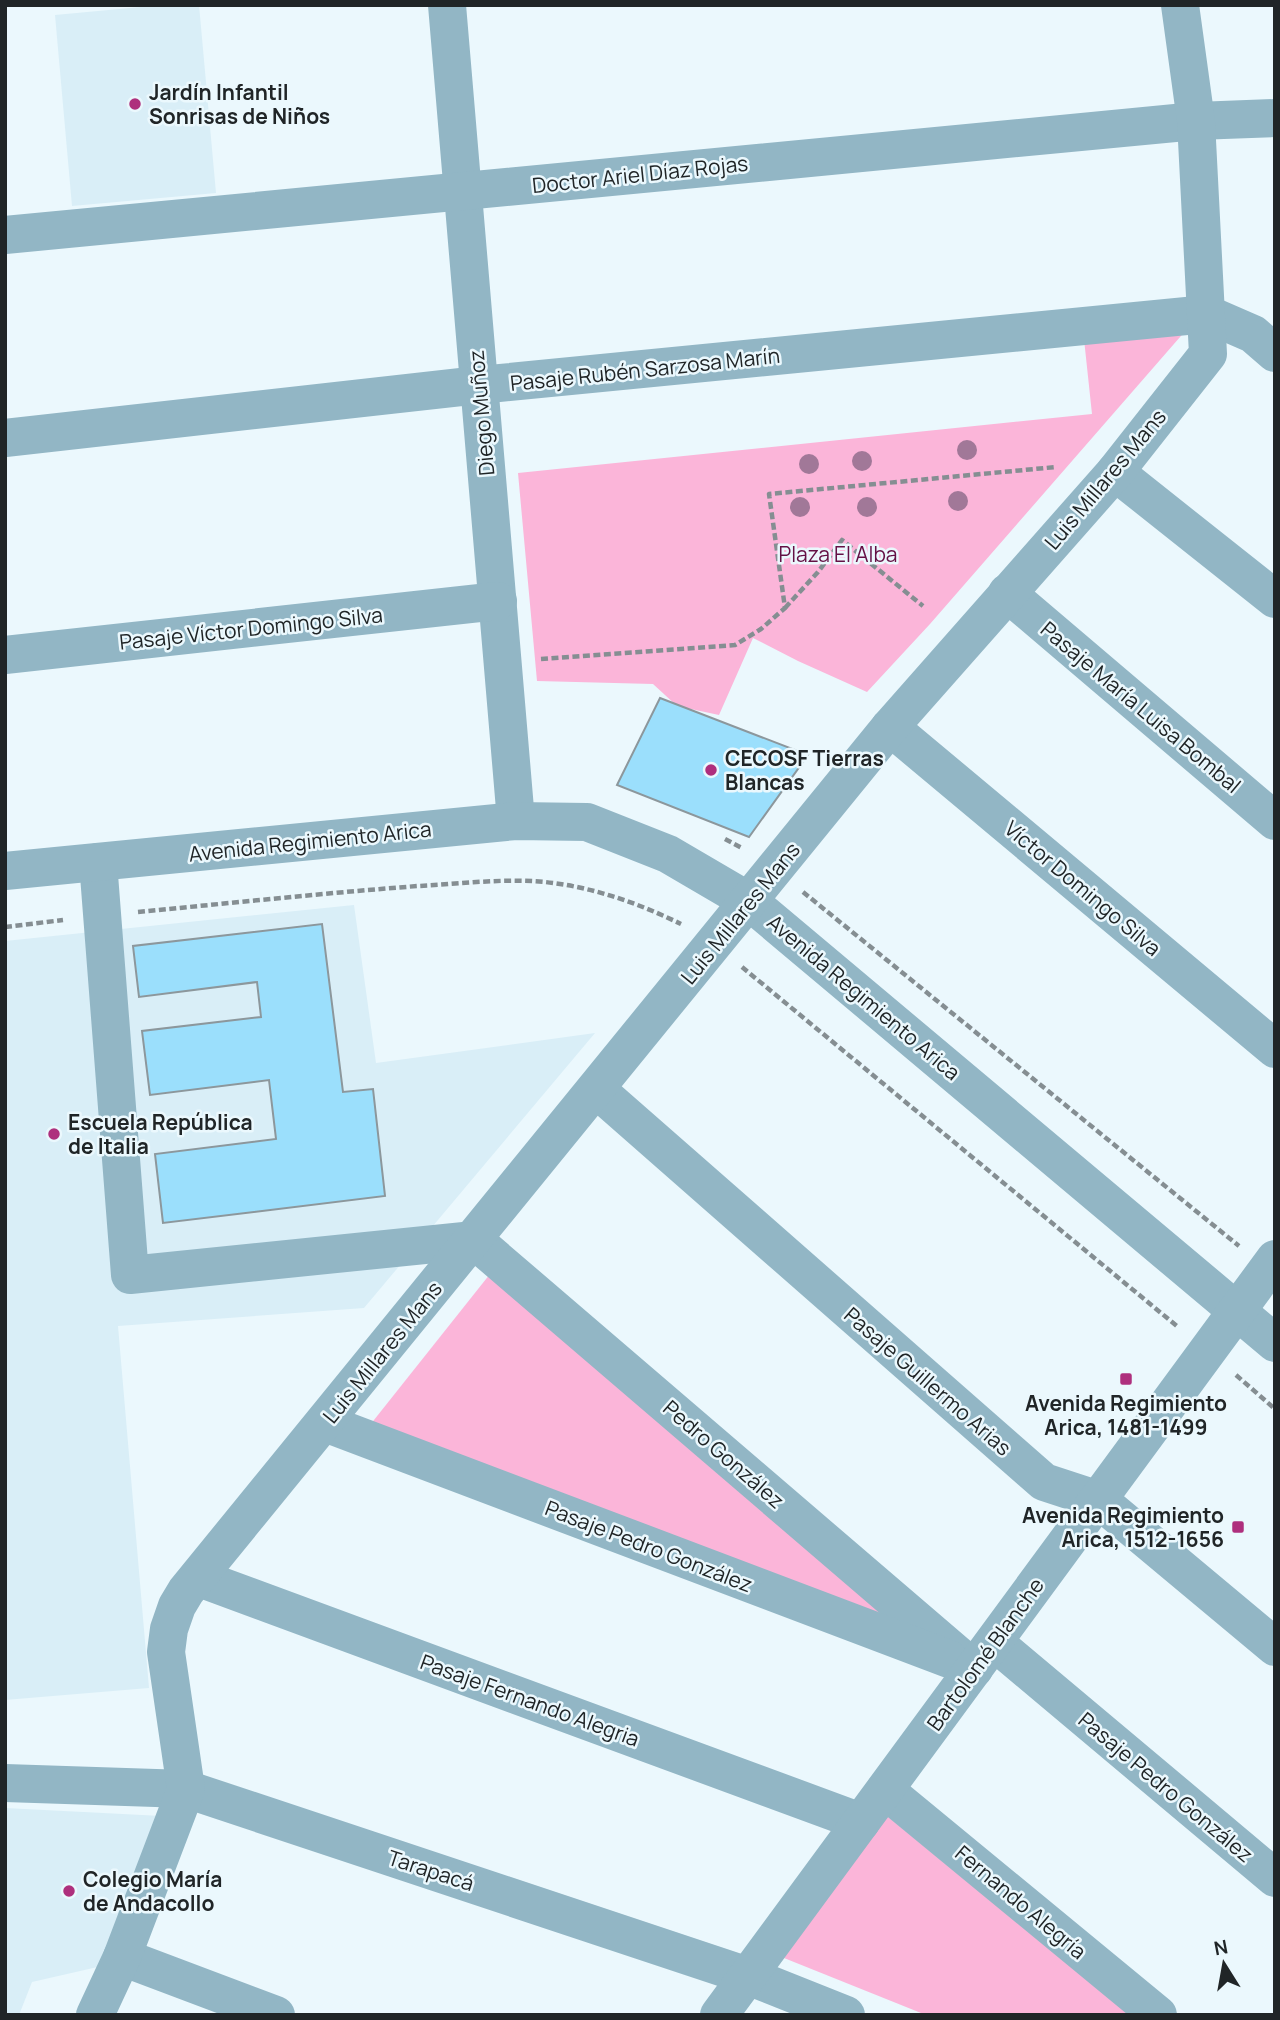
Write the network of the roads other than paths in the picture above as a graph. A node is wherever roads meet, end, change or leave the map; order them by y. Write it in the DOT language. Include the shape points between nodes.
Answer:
graph roads {
  1 [pos="447,5"];
  2 [pos="1180,5"];
  3 [pos="1275,118"];
  4 [pos="1196,121"];
  5 [pos="463,191"];
  6 [pos="5,235"];
  7 [pos="1207,314"];
  8 [pos="1275,353"];
  9 [pos="479,385"];
  10 [pos="5,438"];
  11 [pos="1115,472"];
  12 [pos="1007,593"];
  13 [pos="1275,600"];
  14 [pos="498,601"];
  15 [pos="5,655"];
  16 [pos="890,727"];
  17 [pos="516,821"];
  18 [pos="1275,821"];
  19 [pos="98,862"];
  20 [pos="5,871"];
  21 [pos="750,902"];
  22 [pos="1275,1049"];
  23 [pos="596,1089"];
  24 [pos="474,1240"];
  25 [pos="1275,1259"];
  26 [pos="1237,1311"];
  27 [pos="1275,1343"];
  28 [pos="324,1423"];
  29 [pos="1099,1500"];
  30 [pos="198,1578"];
  31 [pos="1275,1647"];
  32 [pos="984,1655"];
  33 [pos="5,1783"];
  34 [pos="186,1788"];
  35 [pos="885,1790"];
  36 [pos="861,1822"];
  37 [pos="1275,1878"];
  38 [pos="122,1957"];
  39 [pos="748,1976"];
  40 [pos="95,2015"];
  41 [pos="276,2015"];
  42 [pos="719,2015"];
  43 [pos="846,2015"];
  44 [pos="1158,2015"];
  1 -- 5 [label="street, Diego Muñoz"];
  2 -- 4 [label="street, Luis Millares Mans"];
  3 -- 4 [label="street, Doctor Ariel Díaz Rojas"];
  4 -- 5 [label="street, Doctor Ariel Díaz Rojas"];
  4 -- 7 [label="street, Luis Millares Mans"];
  5 -- 6 [label="street, Doctor Ariel Díaz Rojas"];
  5 -- 9 [label="street, Diego Muñoz"];
  7 -- 8 [label="street, Pasaje Rubén Sarzosa Marín" via="1253,334"];
  7 -- 9 [label="street, Pasaje Rubén Sarzosa Marín"];
  7 -- 11 [label="street, Luis Millares Mans" via="1208,354"];
  9 -- 10 [label="street, Pasaje Rubén Sarzosa Marín"];
  9 -- 14 [label="street, Diego Muñoz"];
  11 -- 12 [label="street, Luis Millares Mans"];
  11 -- 13 [label="street"];
  12 -- 16 [label="street, Luis Millares Mans"];
  12 -- 18 [label="street, Pasaje María Luisa Bombal"];
  14 -- 15 [label="street, Pasaje Víctor Domingo Silva"];
  14 -- 17 [label="street, Diego Muñoz"];
  16 -- 21 [label="street, Luis Millares Mans"];
  16 -- 22 [label="street, Víctor Domingo Silva"];
  17 -- 19 [label="street, Avenida Regimiento Arica"];
  17 -- 21 [label="street, Avenida Regimiento Arica" via="587,822 668,854"];
  19 -- 20 [label="street, Avenida Regimiento Arica"];
  19 -- 24 [label="street" via="130,1275"];
  21 -- 23 [label="street, Luis Millares Mans"];
  21 -- 26 [label="street, Avenida Regimiento Arica"];
  23 -- 24 [label="street, Luis Millares Mans"];
  23 -- 29 [label="street, Pasaje Guillermo Arias" via="1044,1482"];
  24 -- 28 [label="street, Luis Millares Mans"];
  24 -- 32 [label="street, Pedro González"];
  25 -- 26 [label="street, Bartolomé Blanche"];
  26 -- 27 [label="street, Avenida Regimiento Arica"];
  26 -- 29 [label="street, Bartolomé Blanche"];
  28 -- 30 [label="street, Luis Millares Mans"];
  28 -- 32 [label="street, Pasaje Pedro González"];
  29 -- 31 [label="street, Pasaje Guillermo Arias"];
  29 -- 32 [label="street, Bartolomé Blanche"];
  30 -- 34 [label="street, Luis Millares Mans" via="177,1606 166,1652"];
  30 -- 36 [label="street, Pasaje Fernando Alegria"];
  32 -- 35 [label="street, Bartolomé Blanche"];
  32 -- 37 [label="street, Pasaje Pedro González"];
  33 -- 34 [label="street, Tarapacá"];
  34 -- 38 [label="street"];
  34 -- 39 [label="street, Tarapacá"];
  35 -- 36 [label="street, Bartolomé Blanche"];
  35 -- 44 [label="street, Fernando Alegría"];
  36 -- 39 [label="street, Bartolomé Blanche"];
  38 -- 40 [label="street"];
  38 -- 41 [label="street"];
  39 -- 42 [label="street, Bartolomé Blanche"];
  39 -- 43 [label="street, Tarapacá"];
}
